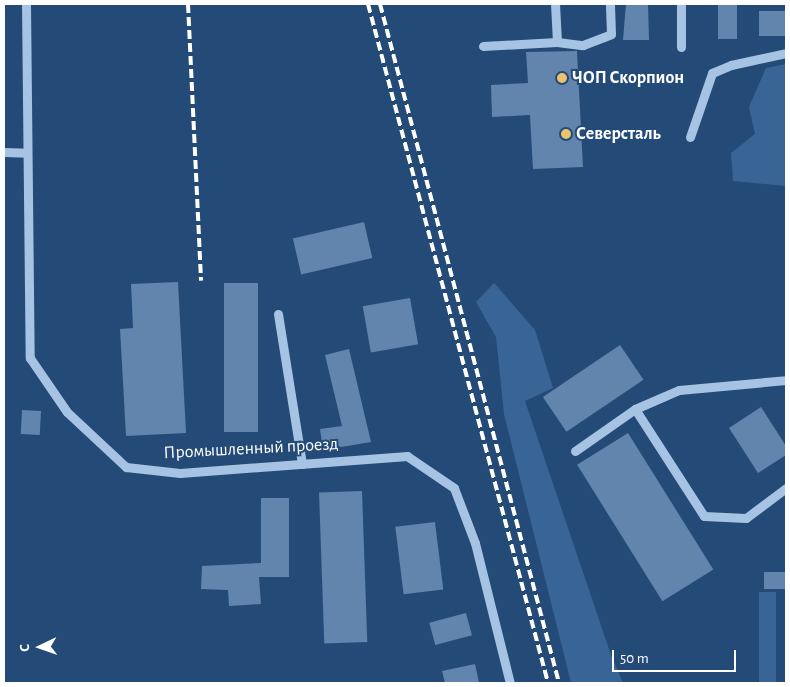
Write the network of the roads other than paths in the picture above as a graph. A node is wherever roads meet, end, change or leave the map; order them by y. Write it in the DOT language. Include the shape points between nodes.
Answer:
graph roads {
  1 [pos="26,4"];
  2 [pos="555,4"];
  3 [pos="610,4"];
  4 [pos="681,4"];
  5 [pos="557,42"];
  6 [pos="483,46"];
  7 [pos="681,48"];
  8 [pos="786,53"];
  9 [pos="690,137"];
  10 [pos="4,152"];
  11 [pos="27,153"];
  12 [pos="278,314"];
  13 [pos="786,380"];
  14 [pos="635,409"];
  15 [pos="575,451"];
  16 [pos="302,464"];
  17 [pos="786,488"];
  18 [pos="510,683"];
  1 -- 11 [label="street, Промышленный проезд"];
  2 -- 5 [label="street"];
  3 -- 5 [label="street" via="611,34 583,45"];
  4 -- 7 [label="street"];
  5 -- 6 [label="street"];
  8 -- 9 [label="street" via="731,65 712,74"];
  10 -- 11 [label="street"];
  11 -- 16 [label="street, Промышленный проезд" via="30,358 67,412 126,467 180,473"];
  12 -- 16 [label="street"];
  13 -- 14 [label="street" via="679,390"];
  14 -- 15 [label="street"];
  14 -- 17 [label="street" via="704,516 746,518"];
  16 -- 18 [label="street, Промышленный проезд" via="407,456 454,488 476,543"];
}
